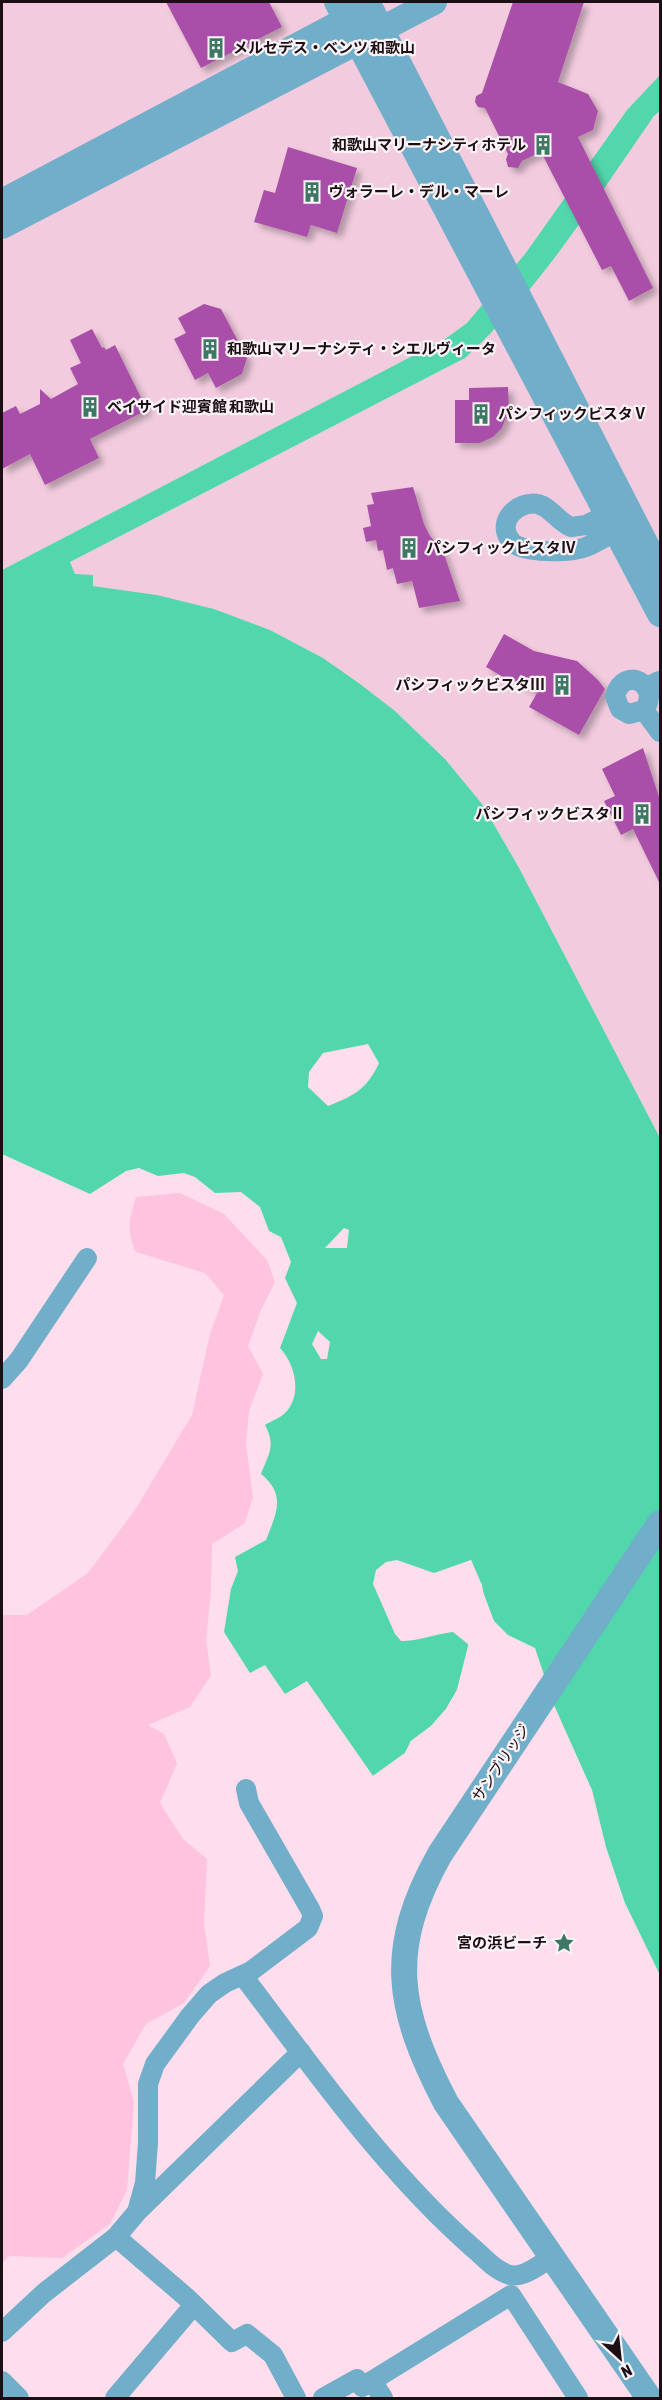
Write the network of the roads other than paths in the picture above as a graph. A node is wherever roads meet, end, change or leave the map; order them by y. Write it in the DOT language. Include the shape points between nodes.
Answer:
graph roads {
  1 [pos="434,2"];
  2 [pos="375,10"];
  3 [pos="346,21"];
  4 [pos="2,202"];
  5 [pos="2,226"];
  6 [pos="621,518"];
  7 [pos="660,572"];
  8 [pos="660,614"];
  9 [pos="652,694"];
  10 [pos="660,732"];
  11 [pos="87,1258"];
  12 [pos="2,1379"];
  13 [pos="660,1523"];
  14 [pos="246,1789"];
  15 [pos="243,1976"];
  16 [pos="301,2052"];
  17 [pos="137,2212"];
  18 [pos="116,2237"];
  19 [pos="551,2258"];
  20 [pos="511,2285"];
  21 [pos="194,2305"];
  22 [pos="2,2332"];
  23 [pos="2,2381"];
  24 [pos="372,2381"];
  25 [pos="19,2398"];
  26 [pos="115,2398"];
  27 [pos="296,2398"];
  28 [pos="323,2398"];
  29 [pos="382,2398"];
  30 [pos="578,2398"];
  31 [pos="649,2398"];
  1 -- 2 [label="street"];
  2 -- 3 [label="street"];
  2 -- 6 [label="street"];
  3 -- 4 [label="street"];
  3 -- 5 [label="street"];
  3 -- 6 [label="street"];
  6 -- 6 [label="street" via="581,548 522,548 510,541 506,527 512,512 526,503 541,504 571,527"];
  6 -- 7 [label="street"];
  6 -- 8 [label="street"];
  9 -- 10 [label="street"];
  11 -- 12 [label="street"];
  13 -- 19 [label="street, サンブリッジ" via="440,1854 418,1897 405,1948 403,1975 411,2024 423,2056 446,2103"];
  14 -- 15 [label="street" via="249,1803 313,1916 308,1928"];
  15 -- 16 [label="street"];
  15 -- 17 [label="street" via="209,1994 155,2064 148,2084 145,2182"];
  16 -- 17 [label="street"];
  16 -- 20 [label="street" via="419,2198"];
  17 -- 18 [label="street"];
  18 -- 21 [label="street"];
  18 -- 22 [label="street"];
  19 -- 20 [label="street"];
  19 -- 31 [label="street, サンブリッジ"];
  20 -- 24 [label="street"];
  20 -- 30 [label="street"];
  21 -- 26 [label="street"];
  21 -- 27 [label="street" via="232,2342 247,2334 273,2355"];
  23 -- 25 [label="street"];
  24 -- 28 [label="street" via="362,2387 357,2379"];
  24 -- 29 [label="street"];
}
